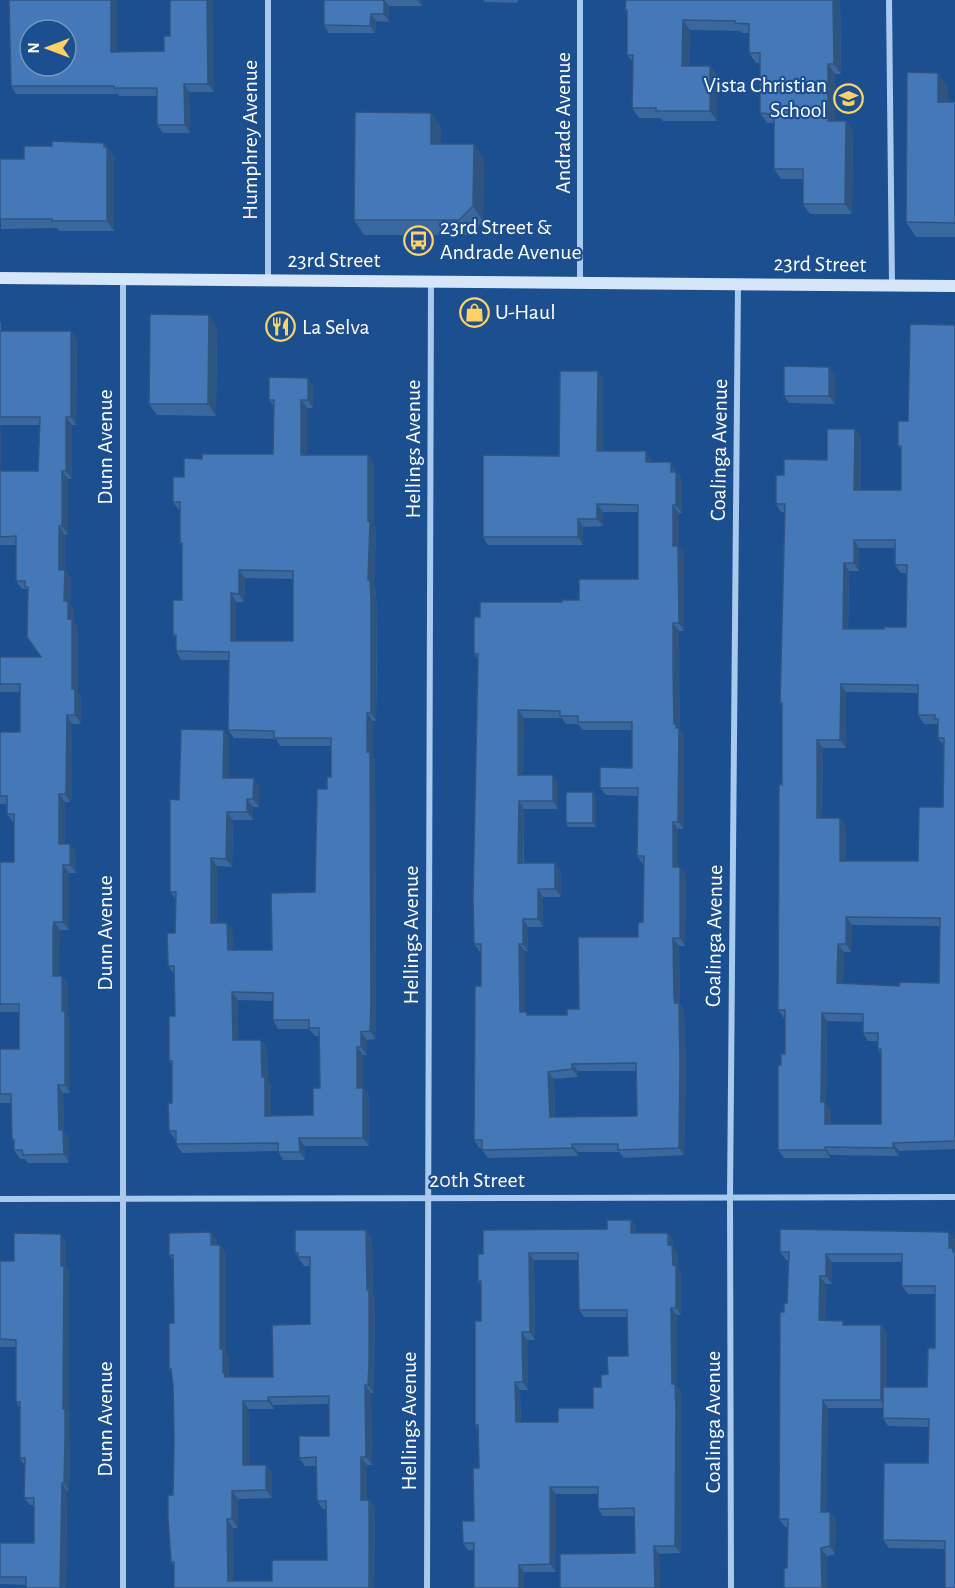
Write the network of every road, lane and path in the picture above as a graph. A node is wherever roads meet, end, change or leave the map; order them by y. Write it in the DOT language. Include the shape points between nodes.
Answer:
graph roads {
  1 [pos="268,0"];
  2 [pos="580,0"];
  3 [pos="889,0"];
  4 [pos="0,278"];
  5 [pos="123,279"];
  6 [pos="268,280"];
  7 [pos="431,281"];
  8 [pos="580,283"];
  9 [pos="738,284"];
  10 [pos="892,285"];
  11 [pos="955,286"];
  12 [pos="730,1196"];
  13 [pos="955,1197"];
  14 [pos="428,1198"];
  15 [pos="0,1199"];
  16 [pos="123,1199"];
  17 [pos="123,1588"];
  18 [pos="427,1588"];
  19 [pos="731,1588"];
  1 -- 6 [label="street, Humphrey Avenue"];
  2 -- 8 [label="street, Andrade Avenue"];
  3 -- 10 [label="street"];
  4 -- 5 [label="main road, 23rd Street"];
  5 -- 6 [label="main road, 23rd Street"];
  5 -- 16 [label="street, Dunn Avenue"];
  6 -- 7 [label="main road, 23rd Street"];
  7 -- 8 [label="main road, 23rd Street"];
  7 -- 14 [label="street, Hellings Avenue"];
  8 -- 9 [label="main road, 23rd Street"];
  9 -- 10 [label="main road, 23rd Street"];
  9 -- 12 [label="street, Coalinga Avenue"];
  10 -- 11 [label="main road, 23rd Street"];
  12 -- 13 [label="street, 20th Street"];
  12 -- 14 [label="street, 20th Street"];
  12 -- 19 [label="street, Coalinga Avenue"];
  14 -- 16 [label="street, 20th Street"];
  14 -- 18 [label="street, Hellings Avenue"];
  15 -- 16 [label="street, 20th Street"];
  16 -- 17 [label="street, Dunn Avenue"];
}
